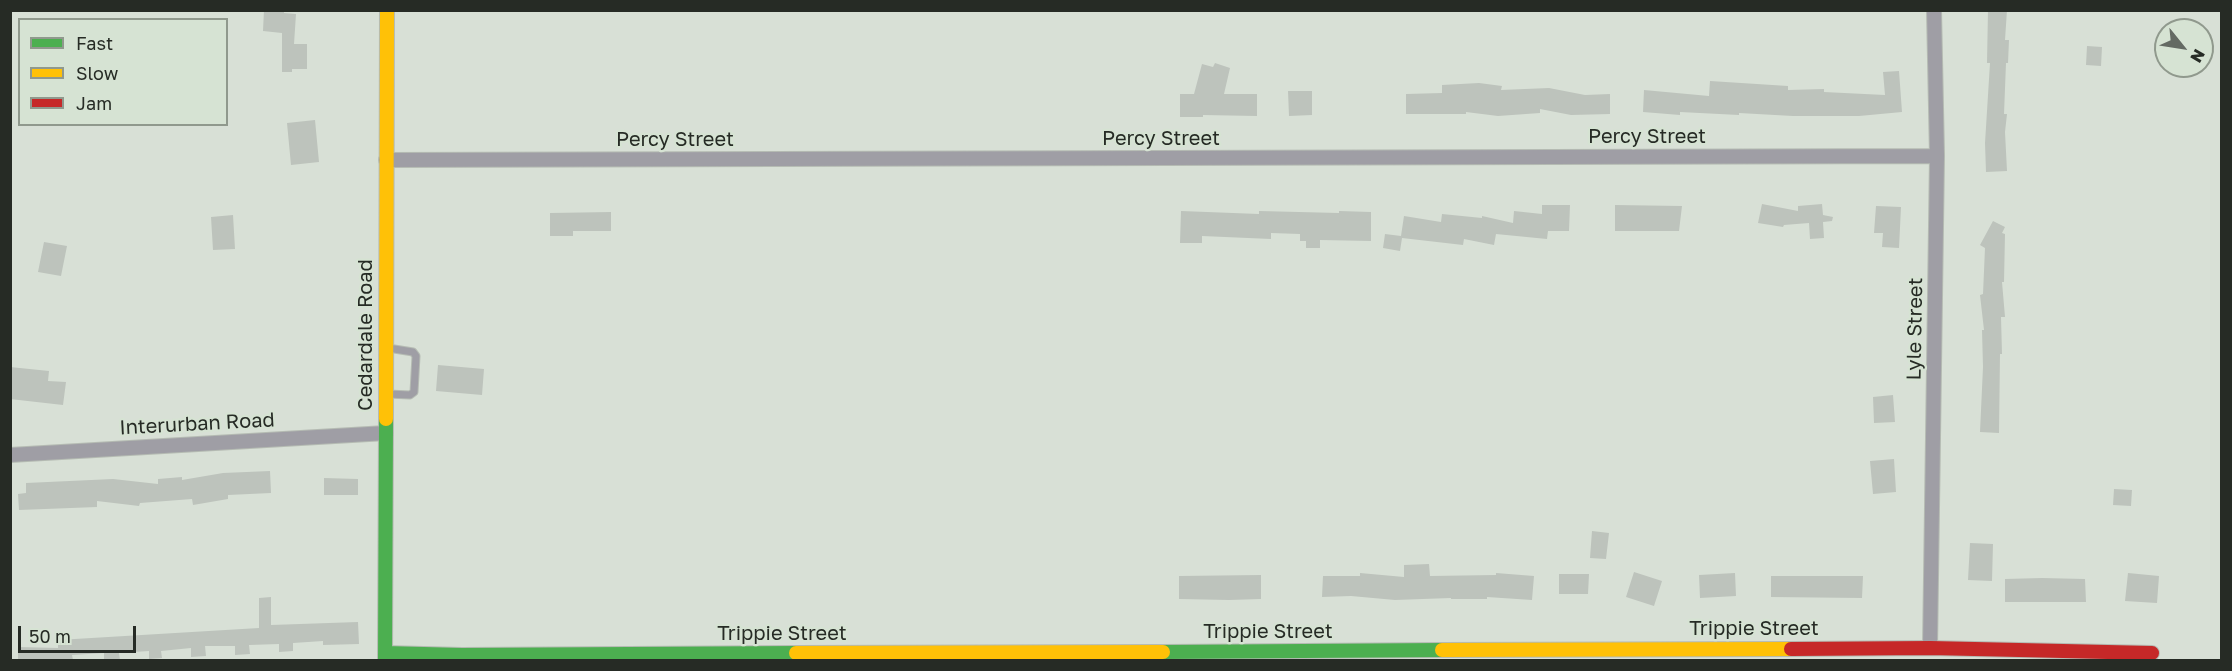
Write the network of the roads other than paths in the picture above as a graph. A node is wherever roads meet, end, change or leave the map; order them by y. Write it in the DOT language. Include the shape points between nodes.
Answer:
graph roads {
  1 [pos="387,10"];
  2 [pos="1934,10"];
  3 [pos="1936,156"];
  4 [pos="386,160"];
  5 [pos="386,348"];
  6 [pos="386,393"];
  7 [pos="386,433"];
  8 [pos="10,455"];
  9 [pos="1930,648"];
  10 [pos="2152,653"];
  11 [pos="385,656"];
  1 -- 4 [label="street, Cedardale Road"];
  2 -- 3 [label="street, Lyle Street"];
  3 -- 4 [label="street, Percy Street"];
  3 -- 9 [label="street, Lyle Street"];
  4 -- 5 [label="street, Cedardale Road"];
  5 -- 6 [label="street, Cedardale Road"];
  5 -- 6 [label="lane" via="413,352 416,356 414,392"];
  6 -- 7 [label="street, Cedardale Road"];
  7 -- 8 [label="street, Interurban Road"];
  7 -- 11 [label="street, Cedardale Road"];
  9 -- 10 [label="street, Trippie Street"];
  9 -- 11 [label="street, Trippie Street"];
}
